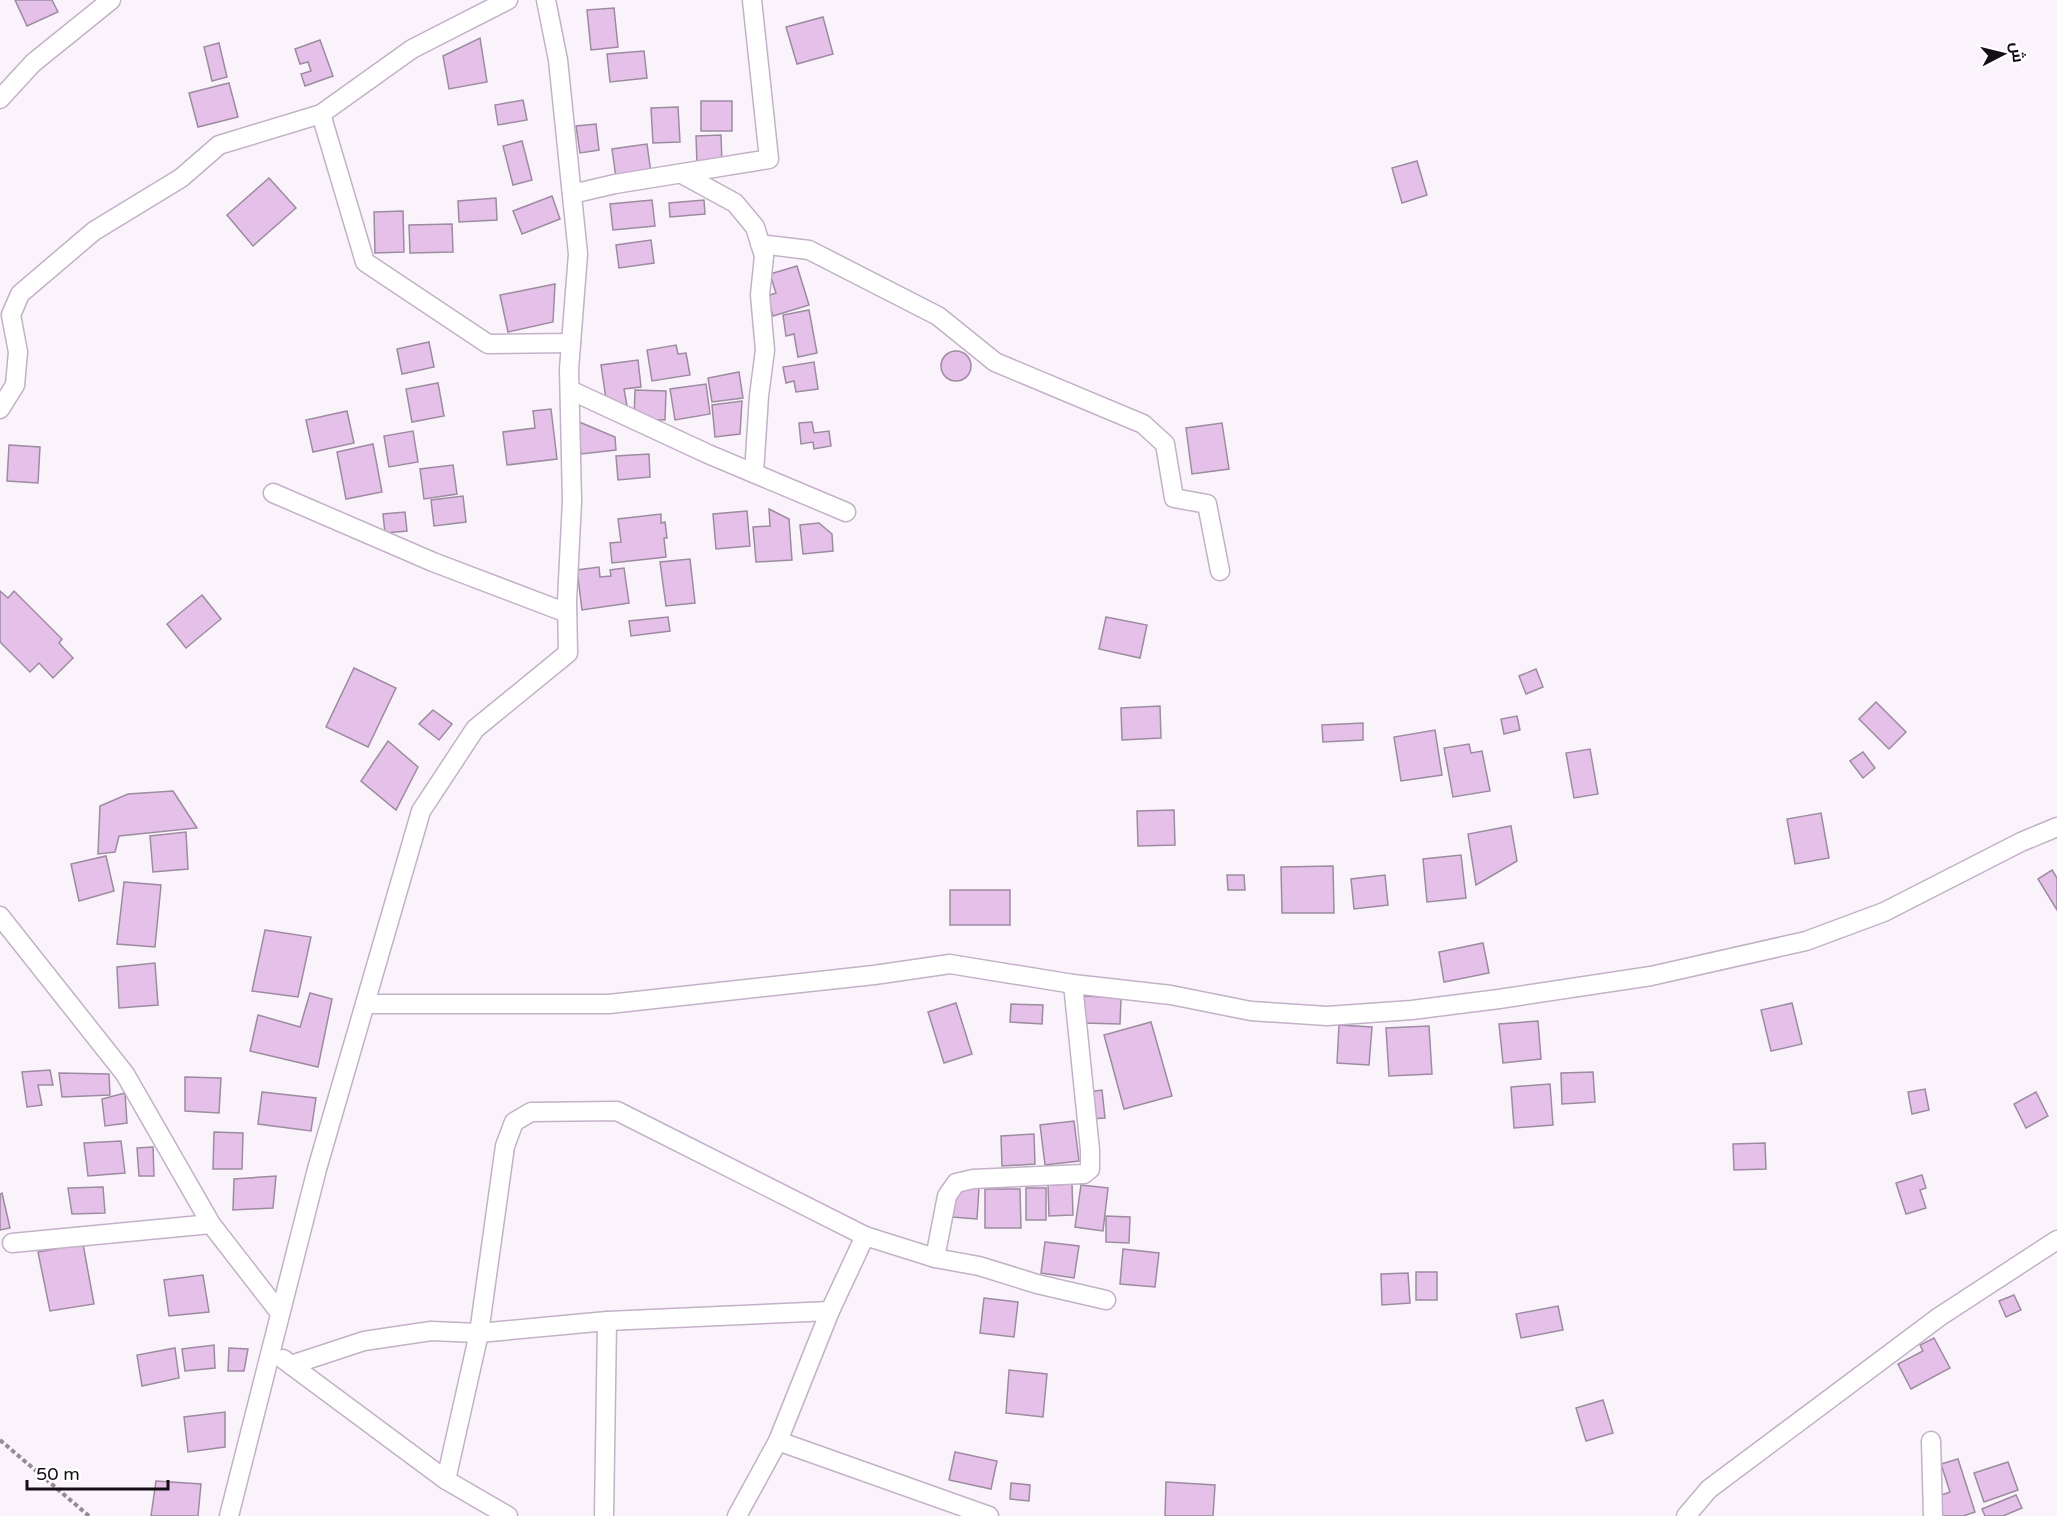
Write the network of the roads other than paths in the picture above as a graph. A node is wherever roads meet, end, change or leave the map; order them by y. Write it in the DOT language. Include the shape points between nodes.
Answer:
graph roads {
  1 [pos="111,0"];
  2 [pos="508,0"];
  3 [pos="546,0"];
  4 [pos="752,0"];
  5 [pos="0,99"];
  6 [pos="321,114"];
  7 [pos="682,174"];
  8 [pos="572,194"];
  9 [pos="760,244"];
  10 [pos="571,343"];
  11 [pos="570,390"];
  12 [pos="0,410"];
  13 [pos="754,473"];
  14 [pos="273,493"];
  15 [pos="846,512"];
  16 [pos="1220,571"];
  17 [pos="567,613"];
  18 [pos="2057,827"];
  19 [pos="0,916"];
  20 [pos="1073,984"];
  21 [pos="365,1004"];
  22 [pos="211,1224"];
  23 [pos="865,1236"];
  24 [pos="2057,1240"];
  25 [pos="12,1243"];
  26 [pos="935,1258"];
  27 [pos="1106,1300"];
  28 [pos="830,1311"];
  29 [pos="280,1313"];
  30 [pos="607,1321"];
  31 [pos="480,1333"];
  32 [pos="271,1350"];
  33 [pos="291,1365"];
  34 [pos="778,1441"];
  35 [pos="1932,1441"];
  36 [pos="446,1480"];
  37 [pos="229,1516"];
  38 [pos="508,1516"];
  39 [pos="604,1516"];
  40 [pos="737,1516"];
  41 [pos="989,1516"];
  42 [pos="1686,1516"];
  43 [pos="1933,1516"];
  1 -- 5 [label="street" via="33,63"];
  2 -- 6 [label="street" via="412,49"];
  3 -- 8 [label="street" via="558,60"];
  4 -- 7 [label="street" via="770,159"];
  6 -- 10 [label="street" via="365,262 488,344"];
  6 -- 12 [label="street" via="219,145 182,178 94,231 20,294 11,315 18,352 15,385"];
  7 -- 8 [label="street"];
  7 -- 9 [label="street" via="735,203 755,226"];
  8 -- 10 [label="street" via="578,254"];
  9 -- 13 [label="street" via="764,256 760,295 765,350"];
  9 -- 16 [label="street" via="809,250 938,316 995,362 1143,424 1165,444 1174,498 1208,504"];
  10 -- 11 [label="street"];
  11 -- 13 [label="street"];
  11 -- 17 [label="street" via="572,501"];
  13 -- 15 [label="street"];
  14 -- 17 [label="street" via="433,562"];
  17 -- 21 [label="street" via="568,653 475,729 421,811"];
  18 -- 20 [label="street" via="1884,912 1806,941 1652,976 1573,989 1412,1010 1327,1016 1251,1011 1171,995"];
  19 -- 22 [label="street" via="125,1074"];
  20 -- 21 [label="street" via="950,964 609,1004"];
  20 -- 26 [label="street" via="1090,1169 1083,1174 956,1183 947,1196"];
  21 -- 29 [label="street"];
  22 -- 25 [label="street"];
  22 -- 29 [label="street"];
  23 -- 26 [label="street"];
  23 -- 28 [label="street"];
  23 -- 31 [label="street" via="617,1111 531,1112 514,1122 505,1146"];
  24 -- 42 [label="street" via="1939,1317 1709,1489"];
  26 -- 27 [label="street"];
  28 -- 30 [label="street"];
  28 -- 34 [label="street"];
  29 -- 32 [label="street"];
  30 -- 31 [label="street"];
  30 -- 39 [label="street"];
  31 -- 33 [label="street" via="431,1330 364,1341"];
  31 -- 36 [label="street"];
  32 -- 33 [label="street"];
  32 -- 37 [label="street"];
  33 -- 36 [label="street"];
  34 -- 40 [label="street"];
  34 -- 41 [label="street"];
  35 -- 43 [label="street"];
  36 -- 38 [label="street"];
}
